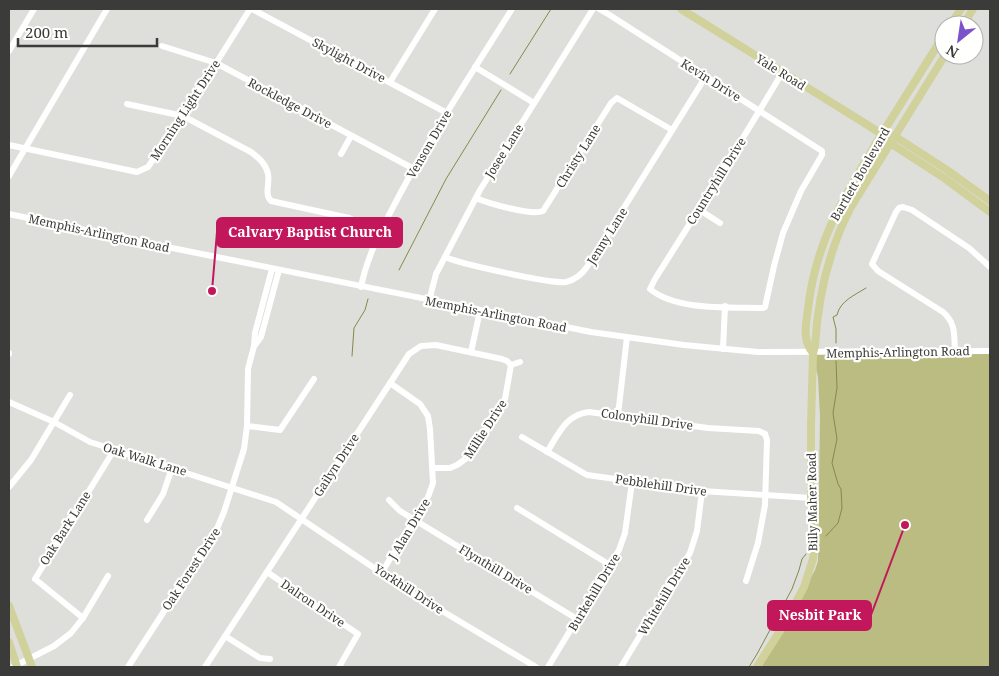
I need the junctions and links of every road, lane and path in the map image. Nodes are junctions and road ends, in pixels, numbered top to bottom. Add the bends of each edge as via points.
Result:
1 (34, 9) edge
2 (108, 9) edge
3 (251, 9) edge
4 (435, 9) edge
5 (512, 9) edge
6 (593, 9) edge
7 (599, 9) edge
8 (684, 9) edge
9 (162, 46) dead end
10 (9, 51) edge
11 (934, 51) edge
12 (931, 56) junction
13 (934, 57) edge
14 (216, 63) junction
15 (938, 65) edge
16 (476, 67) junction
17 (782, 73) junction
18 (706, 76) junction
19 (390, 82) junction
20 (534, 103) junction
21 (127, 104) dead end
22 (760, 110) junction
23 (447, 113) junction
24 (183, 116) junction
25 (672, 130) junction
26 (882, 134) junction
27 (351, 136) junction
28 (894, 136) junction
29 (890, 143) junction
30 (9, 145) edge
31 (25, 149) junction
32 (341, 154) dead end
33 (414, 169) junction
34 (9, 176) edge
35 (476, 198) junction
36 (990, 201) edge
37 (698, 210) junction
38 (990, 212) edge
39 (9, 214) edge
40 (720, 223) dead end
41 (380, 233) junction
42 (824, 240) junction
43 (834, 243) junction
44 (445, 257) junction
45 (990, 267) edge
46 (275, 269) junction
47 (361, 287) junction
48 (429, 300) junction
49 (725, 306) junction
50 (480, 311) junction
51 (628, 337) junction
52 (723, 349) junction
53 (955, 351) junction
54 (990, 351) edge
55 (471, 352) junction
56 (812, 353) junction
57 (520, 362) dead end
58 (511, 365) junction
59 (314, 379) dead end
60 (390, 383) junction
61 (70, 396) dead end
62 (9, 402) edge
63 (618, 416) junction
64 (54, 422) junction
65 (247, 426) junction
66 (522, 437) dead end
67 (114, 450) junction
68 (547, 452) junction
69 (172, 468) junction
70 (433, 468) junction
71 (632, 482) junction
72 (232, 486) junction
73 (9, 487) edge
74 (702, 491) junction
75 (766, 495) junction
76 (811, 498) junction
77 (389, 500) dead end
78 (284, 508) joint
79 (517, 508) dead end
80 (301, 519) junction
81 (147, 520) dead end
82 (414, 520) junction
83 (610, 565) junction
84 (267, 572) junction
85 (382, 572) junction
86 (108, 576) dead end
87 (746, 581) dead end
88 (9, 606) edge
89 (83, 618) junction
90 (577, 619) junction
91 (225, 636) junction
92 (9, 642) edge
93 (29, 659) junction
94 (270, 659) dead end
95 (15, 667) edge
96 (32, 667) edge
97 (128, 667) edge
98 (205, 667) edge
99 (339, 667) edge
100 (536, 667) edge
101 (548, 667) edge
102 (621, 667) edge
103 (757, 667) edge

1 - 10 street
2 - 31 street
3 - 14 street, Morning Light Drive
3 - 19 street, Skylight Drive
4 - 19 street
5 - 16 street, Venson Drive
6 - 20 street, Josee Lane
7 - 18 street, Kevin Drive
8 - 17 main road, Yale Road
9 - 14 street, Rockledge Drive
11 - 12 main road, Bartlett Boulevard
12 - 13 main road
12 - 26 main road, Bartlett Boulevard
14 - 24 street, Morning Light Drive
14 - 27 street, Rockledge Drive
15 - 28 main road, Bartlett Boulevard
16 - 20 street
16 - 23 street, Venson Drive
17 - 22 street, Countryhill Drive
17 - 26 main road, Yale Road
18 - 22 street, Kevin Drive
18 - 25 street, Jenny Lane
19 - 23 street, Skylight Drive
20 - 35 street, Josee Lane
21 - 24 street
22 - 37 street, Countryhill Drive
22 - 49 street, Kevin Drive via 822,152 783,233 766,306
23 - 33 street, Venson Drive
24 - 31 street, Morning Light Drive via 148,167 137,172
24 - 41 street via 260,160 268,174 266,200 349,218
25 - 35 street, Christy Lane via 617,98 543,211 520,210
25 - 44 street, Jenny Lane via 588,267 576,278 567,282 550,281
26 - 28 main road, Yale Road
26 - 29 main road, Yale Road
26 - 42 main road, Bartlett Boulevard via 841,202
27 - 32 street
27 - 33 street, Rockledge Drive
28 - 29 main road, Bartlett Boulevard
28 - 36 main road, Yale Road
29 - 38 main road, Yale Road
29 - 43 main road, Bartlett Boulevard via 851,206
30 - 31 street, Morning Light Drive
31 - 34 street
33 - 41 street, Venson Drive
35 - 44 street, Josee Lane
37 - 40 street
37 - 49 street, Countryhill Drive via 650,289 680,303
39 - 46 street, Memphis-Arlington Road
41 - 47 street, Venson Drive via 368,259
42 - 43 main road
42 - 56 main road, Bartlett Boulevard via 813,277 806,326 806,345
43 - 56 main road, Bartlett Boulevard via 820,298
44 - 48 street, Josee Lane via 434,278
45 - 53 street via 964,244 903,207 896,212 872,264 880,273 948,316 954,327
46 - 47 street, Memphis-Arlington Road
46 - 65 street, Oak Forest Drive via 261,337 254,346 248,369
47 - 48 street, Memphis-Arlington Road
48 - 50 street, Memphis-Arlington Road
49 - 52 street
50 - 51 street, Memphis-Arlington Road
50 - 55 street
51 - 52 street, Memphis-Arlington Road
51 - 63 street
52 - 56 street, Memphis-Arlington Road
53 - 54 street, Memphis-Arlington Road
53 - 56 street, Memphis-Arlington Road
55 - 58 street, Gailyn Drive via 502,359
55 - 60 street, Gailyn Drive via 436,345 421,346 407,356
56 - 76 main road, Billy Maher Road
57 - 58 street
58 - 70 street, Millie Drive via 505,399 471,455 457,465
59 - 65 street via 280,430
60 - 70 street, J Alan Drive via 420,404 428,416
60 - 80 street, Gailyn Drive
61 - 64 street
62 - 64 street, Oak Walk Lane
63 - 68 street, Colonyhill Drive via 589,412 576,415 564,424
63 - 75 street, Colonyhill Drive via 766,432
64 - 67 street, Oak Walk Lane via 90,442
64 - 73 street via 31,460
65 - 72 street, Oak Forest Drive via 244,449
66 - 68 street, Pebblehill Drive
67 - 69 street, Oak Walk Lane
67 - 89 street, Oak Bark Lane via 35,579
68 - 71 street, Pebblehill Drive via 583,473
69 - 72 street, Oak Walk Lane
69 - 81 street via 163,494
70 - 82 street, J Alan Drive via 432,489
71 - 74 street, Pebblehill Drive
71 - 83 street, Burkehill Drive via 624,536
72 - 78 street, Oak Walk Lane
72 - 97 street, Oak Forest Drive via 218,528
74 - 75 street, Pebblehill Drive
74 - 102 street, Whitehill Drive via 697,531 690,553
75 - 76 street, Pebblehill Drive
75 - 87 street via 758,543
76 - 103 main road, Billy Maher Road via 815,540 808,578 792,611
77 - 82 street, Flynthill Drive
78 - 80 street, Yorkhill Drive
79 - 83 street
80 - 84 street, Gailyn Drive
80 - 85 street, Yorkhill Drive
82 - 85 street, J Alan Drive
82 - 90 street, Flynthill Drive
83 - 90 street, Burkehill Drive
84 - 91 street, Gailyn Drive
84 - 99 street, Dalron Drive via 358,634
85 - 100 street, Yorkhill Drive
86 - 89 street
88 - 93 main road
89 - 93 street via 61,642
90 - 101 street, Burkehill Drive
91 - 94 street via 260,658
91 - 98 street, Gailyn Drive
92 - 95 main road
93 - 95 street
93 - 96 main road

